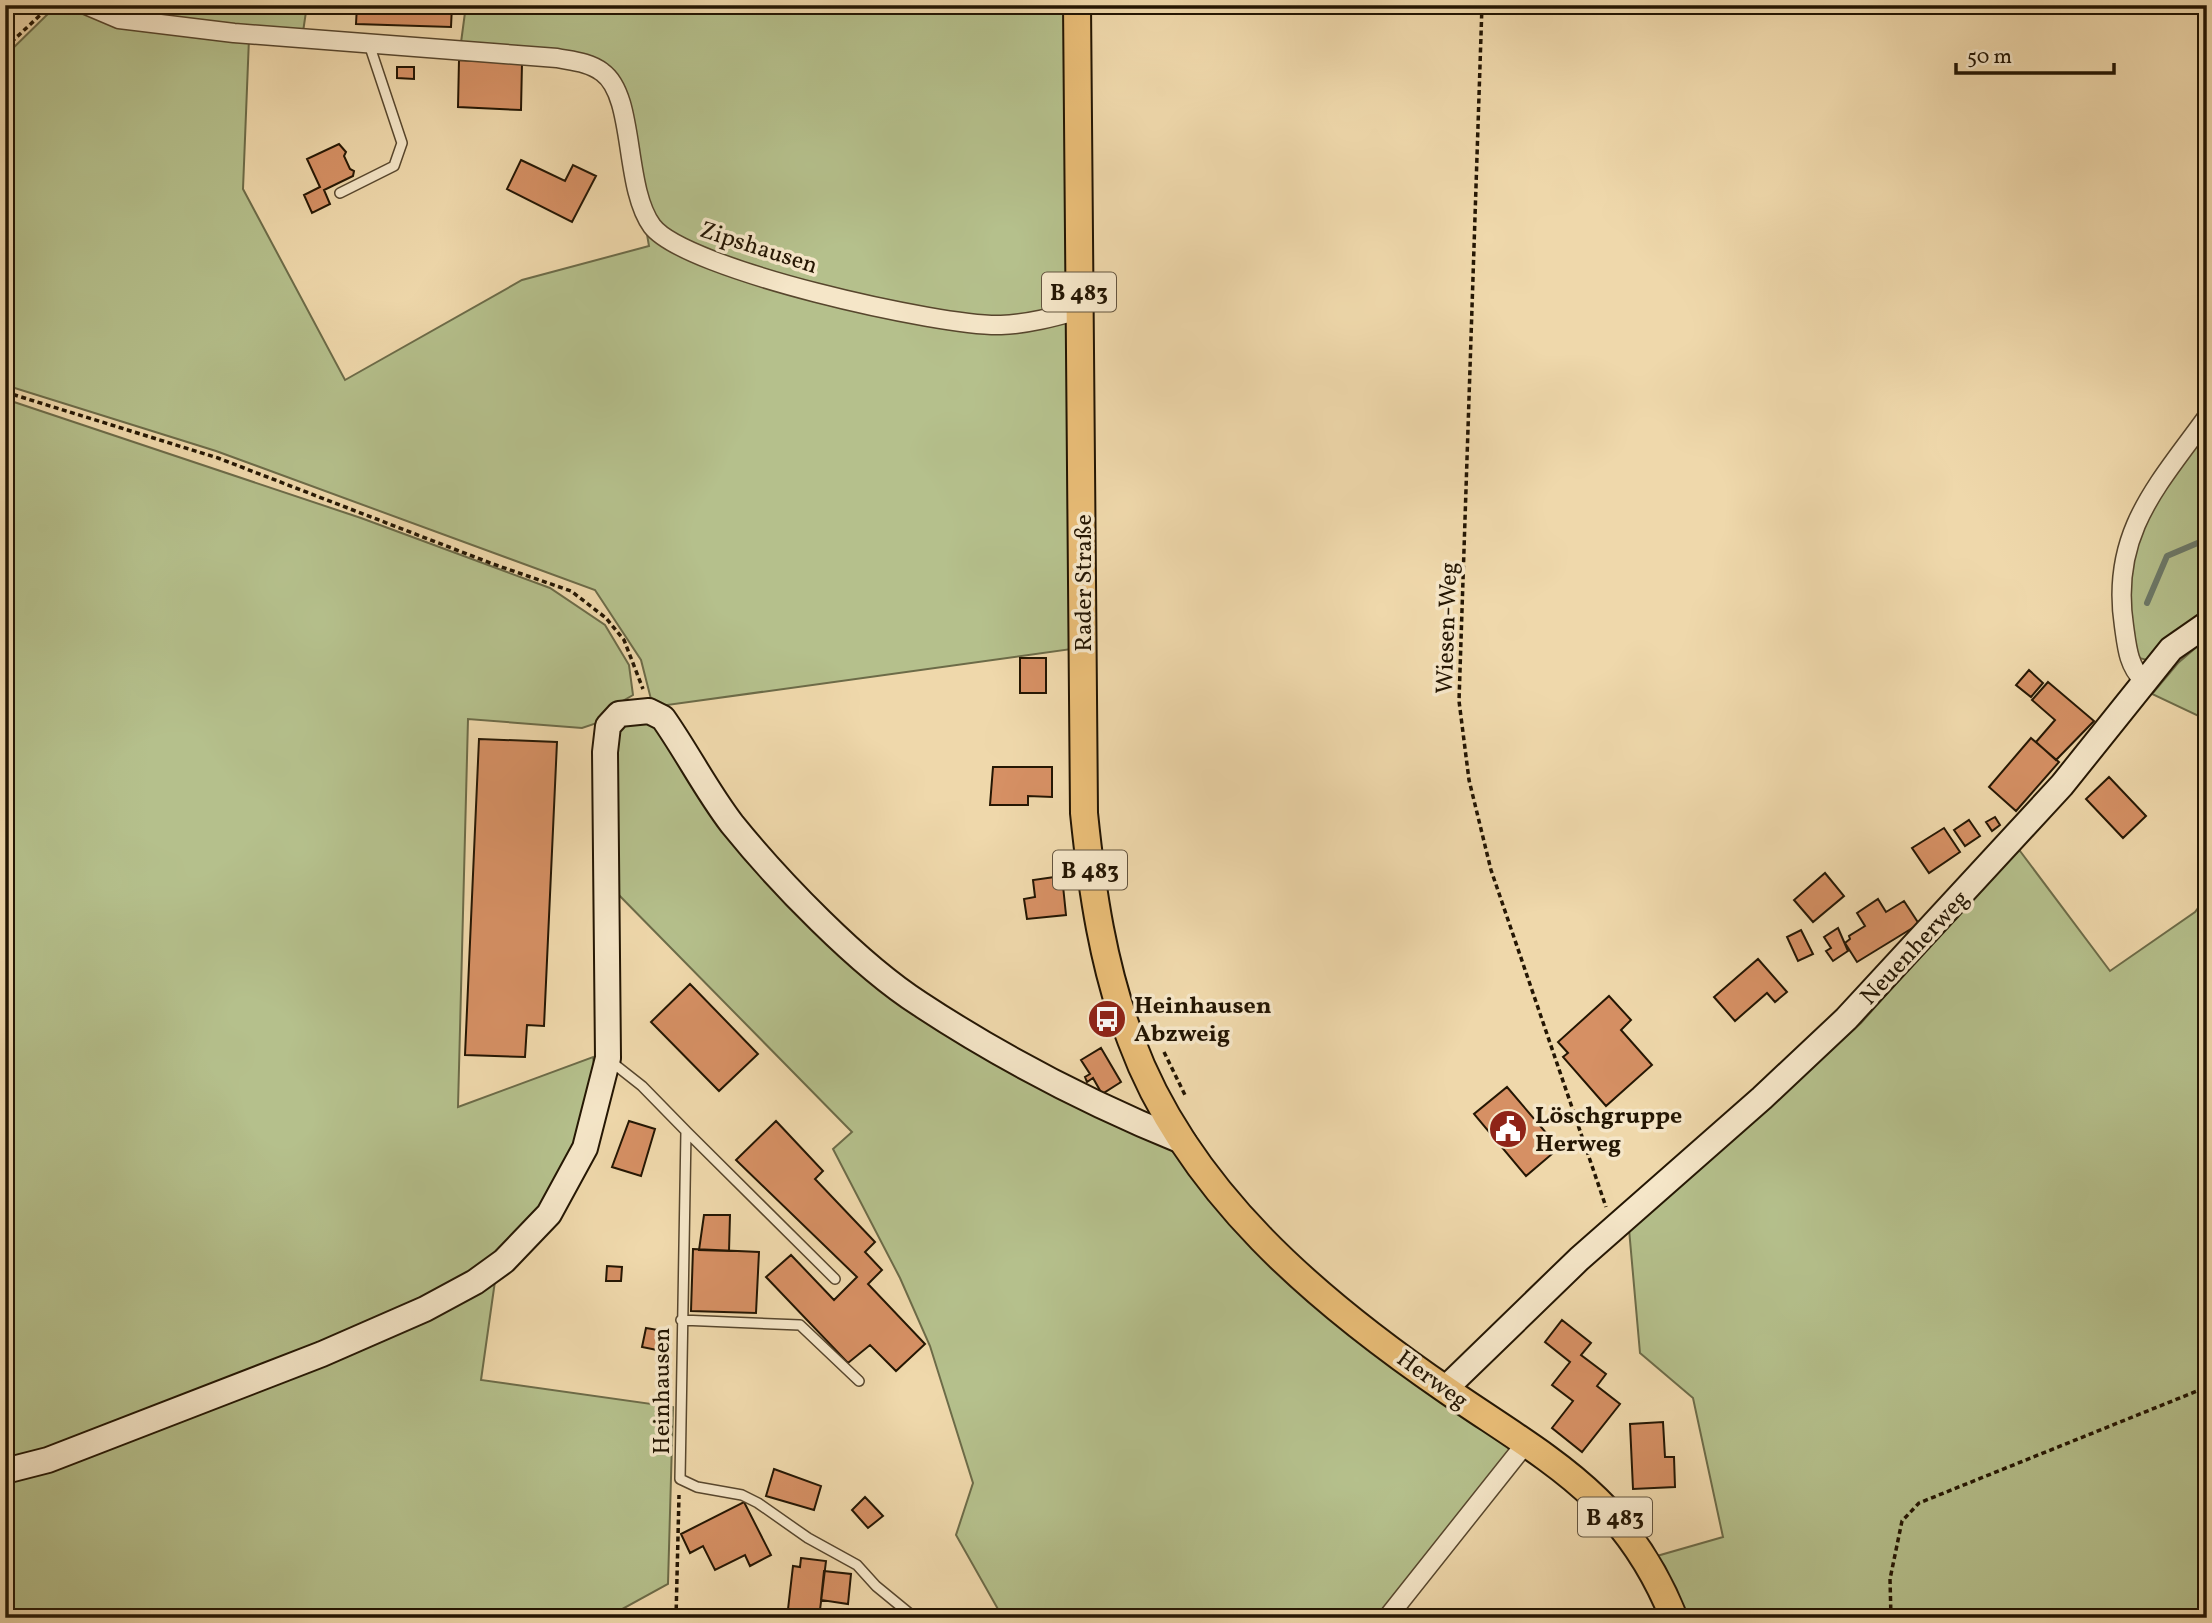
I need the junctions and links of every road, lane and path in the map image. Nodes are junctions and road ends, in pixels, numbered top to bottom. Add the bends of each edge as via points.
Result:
1 (51, 5) edge
2 (86, 5) edge
3 (1077, 5) edge
4 (1482, 5) edge
5 (369, 44) junction
6 (5, 48) edge
7 (340, 193) dead end
8 (1079, 310) junction
9 (5, 392) edge
10 (2207, 416) edge
11 (2207, 624) edge
12 (2143, 680) junction
13 (649, 711) junction
14 (1161, 1047) dead end
15 (608, 1058) junction
16 (1188, 1100) dead end
17 (686, 1131) junction
18 (1184, 1142) junction
19 (1616, 1227) junction
20 (835, 1279) dead end
21 (681, 1320) junction
22 (859, 1381) dead end
23 (2207, 1387) edge
24 (1445, 1389) junction
25 (1525, 1443) junction
26 (5, 1471) edge
27 (680, 1479) junction
28 (676, 1618) edge
29 (915, 1618) edge
30 (1387, 1618) edge
31 (1674, 1618) edge
32 (1891, 1618) edge

1 - 6 path
2 - 5 street, Zipshausen via 119,19
3 - 8 main road, Rader Straße / B 483
4 - 19 path, Wiesen-Weg via 1460,701 1469,780 1491,870 1574,1118
5 - 7 lane via 402,144 394,166
5 - 8 street, Zipshausen via 557,58 586,63 603,72 617,89 642,210 654,228 695,255 866,304 956,322 1001,325
8 - 18 main road, Rader Straße / B 483 via 1084,814 1094,901 1132,1044
9 - 13 path via 218,458 571,591 606,618 624,640
10 - 12 street via 2141,509 2122,564 2127,652
11 - 12 street, Neuenherweg via 2171,649
12 - 19 street, Neuenherweg via 2062,785 1846,1019
13 - 15 street via 619,714 608,726 604,752
13 - 18 street via 663,718 711,797 755,851 867,962 918,1003 1113,1113
14 - 16 path
15 - 17 lane
15 - 26 street via 585,1148 567,1185 526,1241 475,1282 322,1354 48,1460
17 - 20 lane
17 - 21 lane, Heinhausen
18 - 24 main road, Herweg / B 483 via 1230,1206 1269,1247
19 - 24 street, Neuenherweg
21 - 22 lane via 800,1325
21 - 27 lane, Heinhausen
23 - 32 path via 1919,1503 1902,1521 1891,1579
24 - 25 main road, Herweg / B 483
25 - 30 street
25 - 31 main road, Herweg / B 483 via 1604,1504 1627,1530 1647,1560
27 - 28 path
27 - 29 lane, Heinhausen via 758,1503 857,1565

